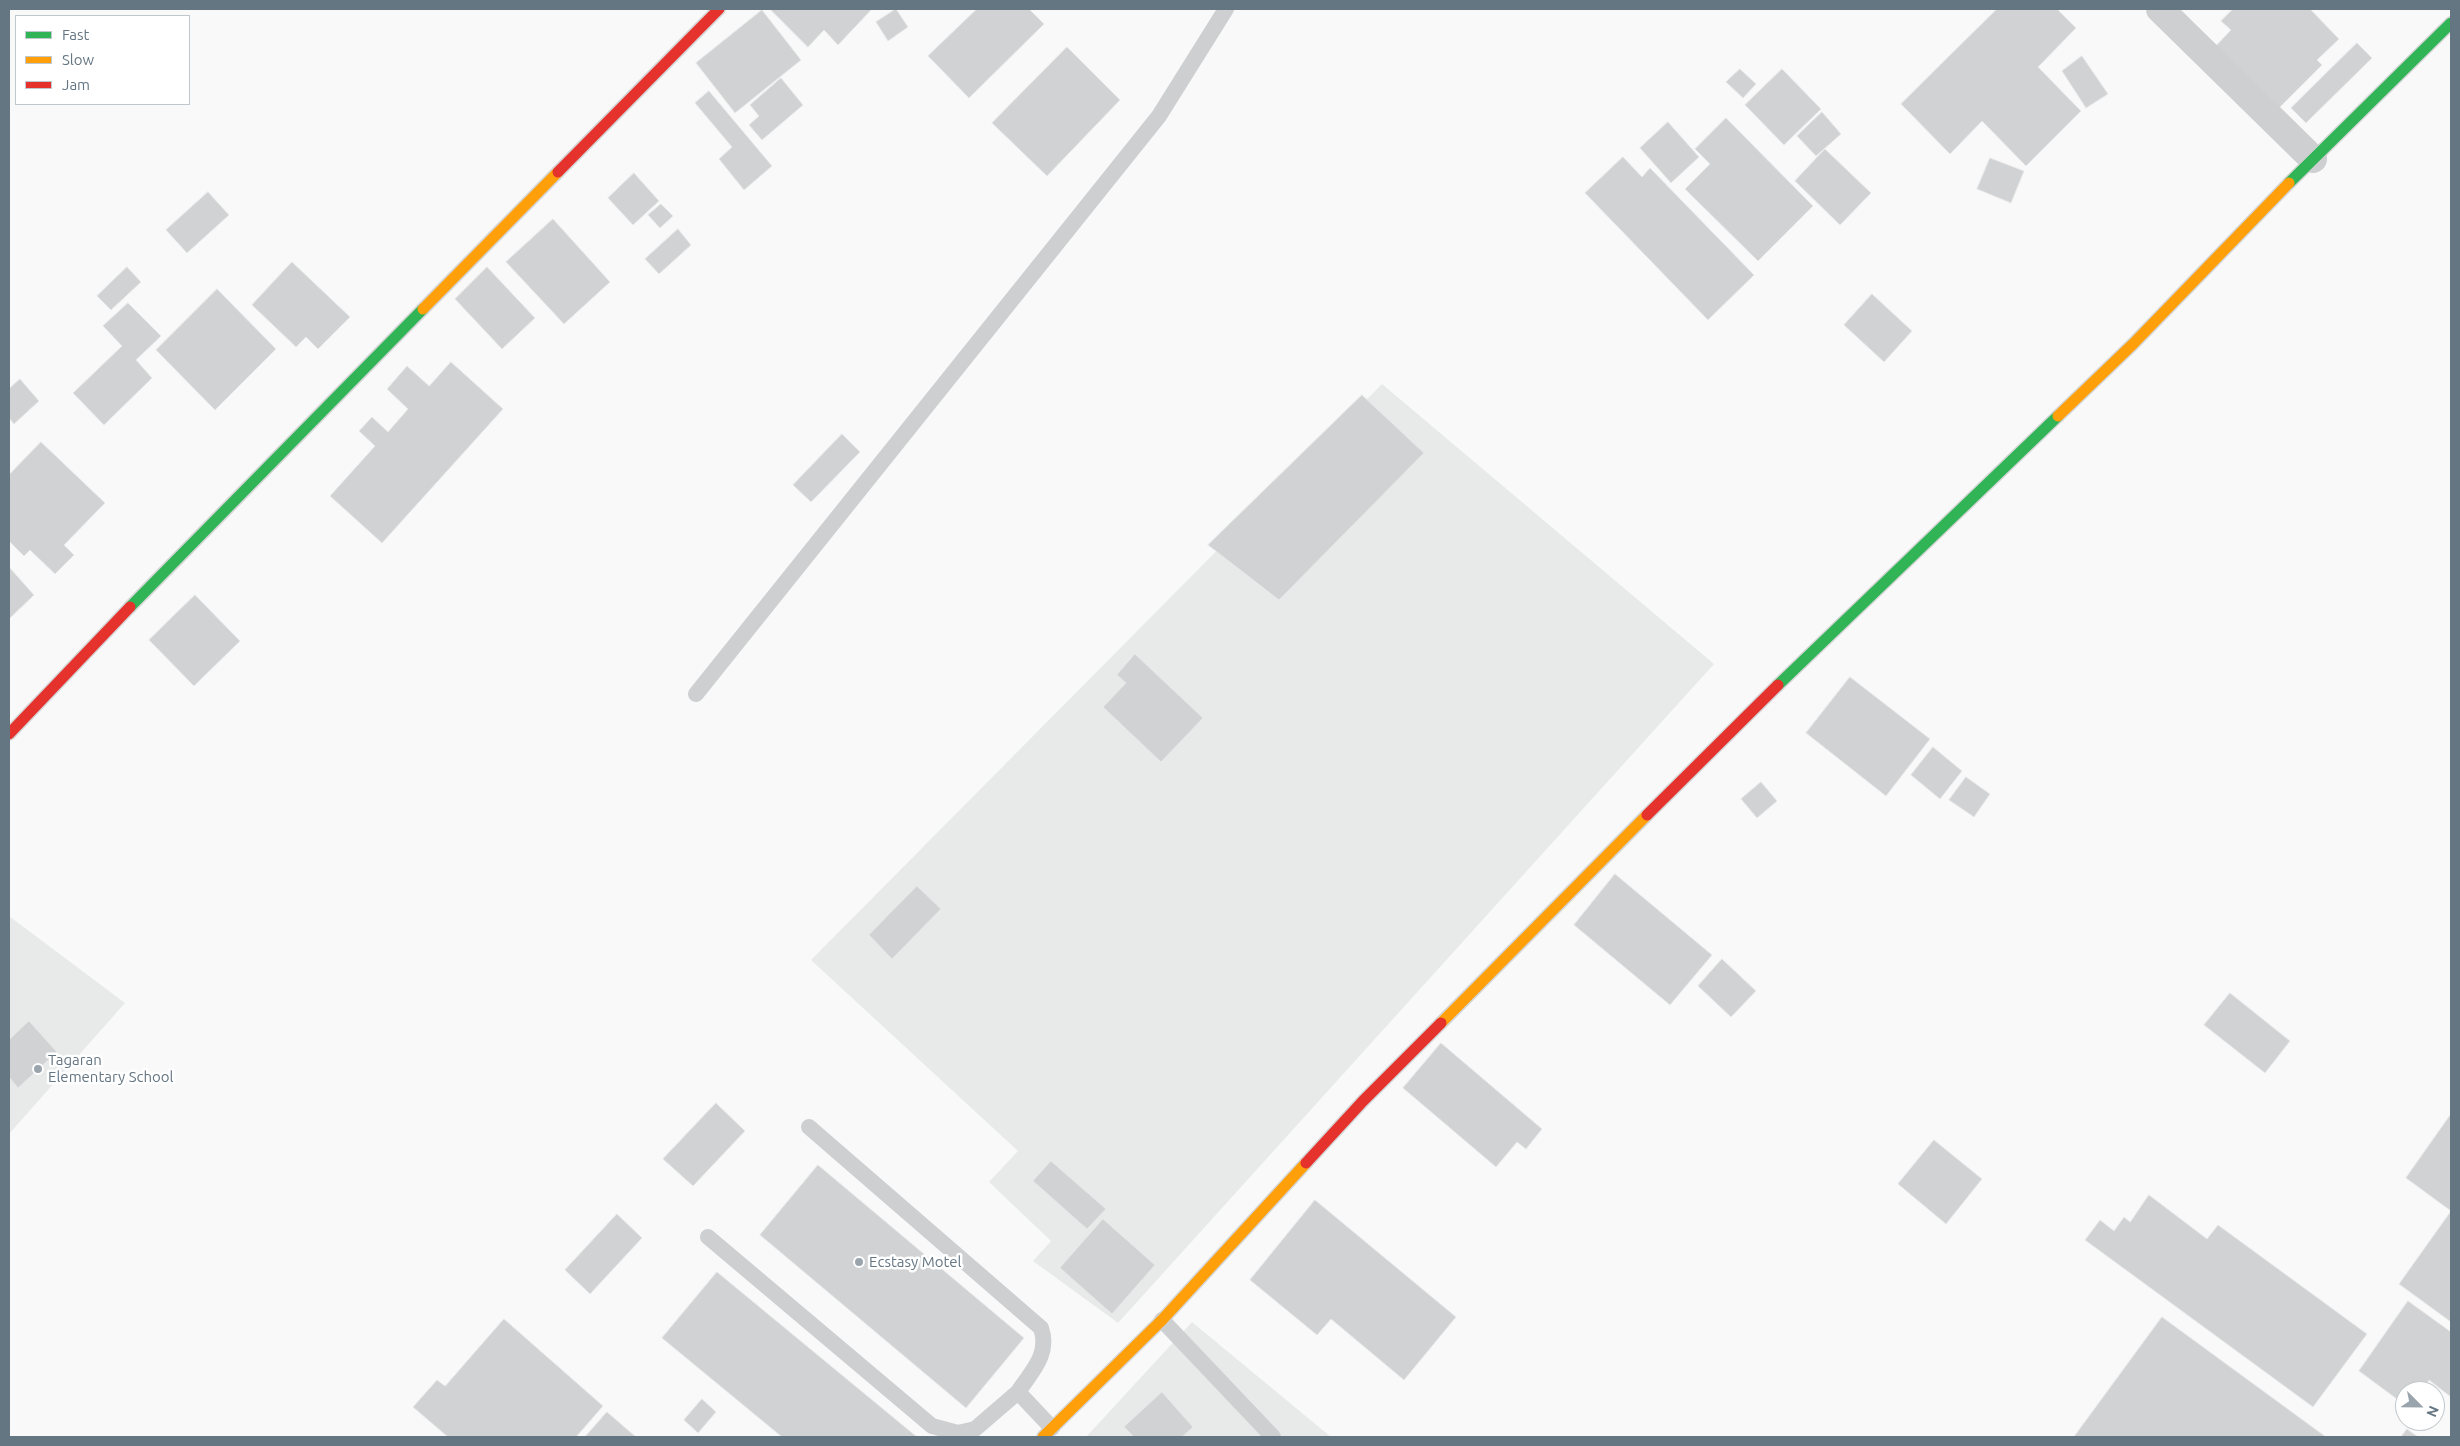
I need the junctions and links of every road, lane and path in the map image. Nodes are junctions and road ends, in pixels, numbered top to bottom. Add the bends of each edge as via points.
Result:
1 (719, 9) edge
2 (1226, 9) edge
3 (2160, 9) edge
4 (2451, 23) edge
5 (2313, 158) junction
6 (696, 694) dead end
7 (9, 734) edge
8 (809, 1126) dead end
9 (708, 1237) dead end
10 (1162, 1320) junction
11 (1018, 1392) junction
12 (1048, 1433) edge
13 (1273, 1437) edge

1 - 7 street via 188,547
2 - 6 lane via 1159,116
3 - 5 street
4 - 5 street
5 - 10 street via 2134,344 1752,710 1384,1080
8 - 11 lane via 1041,1328 1045,1340 1042,1356
9 - 11 lane via 932,1426 958,1433 975,1429
10 - 12 street
10 - 13 lane
11 - 12 lane

